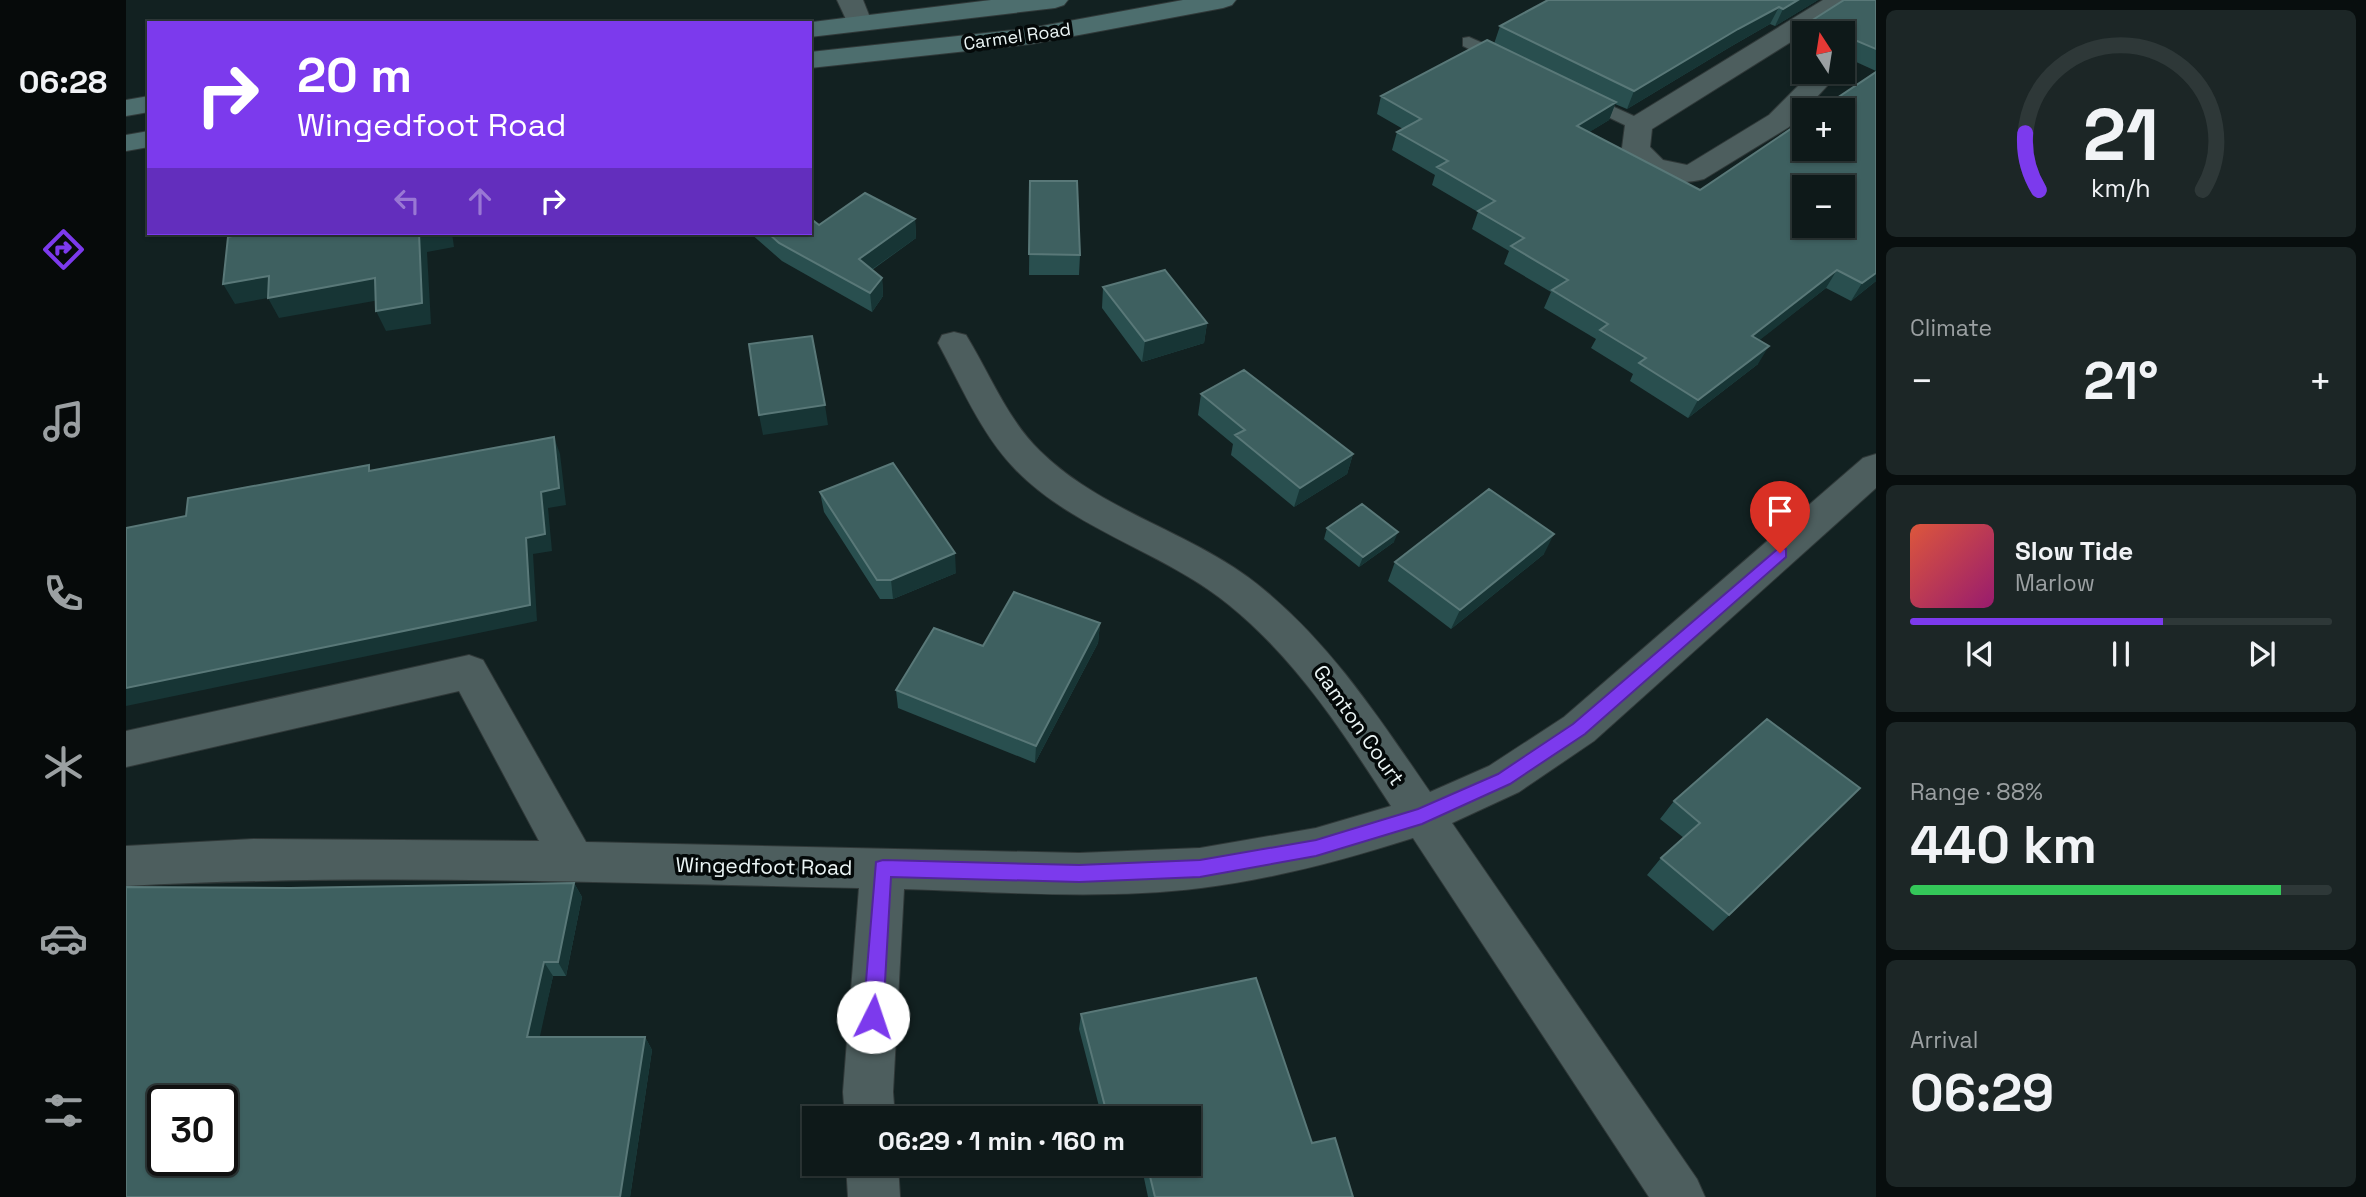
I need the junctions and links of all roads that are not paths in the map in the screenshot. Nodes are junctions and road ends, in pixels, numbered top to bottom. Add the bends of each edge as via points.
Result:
1 (850, 0) edge
2 (1055, 0) edge
3 (1223, 0) edge
4 (1842, 0) edge
5 (1816, 21) edge
6 (860, 25) junction
7 (812, 29) edge
8 (1792, 37) edge
9 (1469, 42) dead end
10 (812, 61) edge
11 (1518, 66) edge
12 (1814, 84) edge
13 (1566, 90) edge
14 (147, 104) edge
15 (126, 108) edge
16 (1639, 125) junction
17 (147, 139) edge
18 (126, 143) edge
19 (954, 343) dead end
20 (1876, 467) edge
21 (126, 749) edge
22 (1422, 816) junction
23 (573, 862) junction
24 (126, 866) edge
25 (883, 868) junction
26 (869, 1106) edge
27 (873, 1176) edge
28 (874, 1197) edge
29 (1679, 1197) edge

1 - 6 street
2 - 6 main road, Carmel Road
3 - 10 main road, Carmel Road via 1031,36
4 - 5 street
6 - 7 main road, Carmel Road
8 - 16 street
9 - 11 lane
12 - 16 street via 1779,121 1694,173 1675,174 1653,166 1636,148
13 - 16 lane
14 - 15 main road
17 - 18 main road
19 - 22 street, Gamton Court via 1025,458 1063,492 1194,561 1285,631 1312,659
20 - 22 street, Wingedfoot Road via 1579,729 1504,779
21 - 23 street via 469,672
22 - 25 street, Wingedfoot Road via 1316,848 1200,869 1079,873
22 - 29 street, Gamton Court
23 - 24 street, Wingedfoot Road via 253,859
23 - 25 street, Wingedfoot Road
25 - 26 street
27 - 28 street

